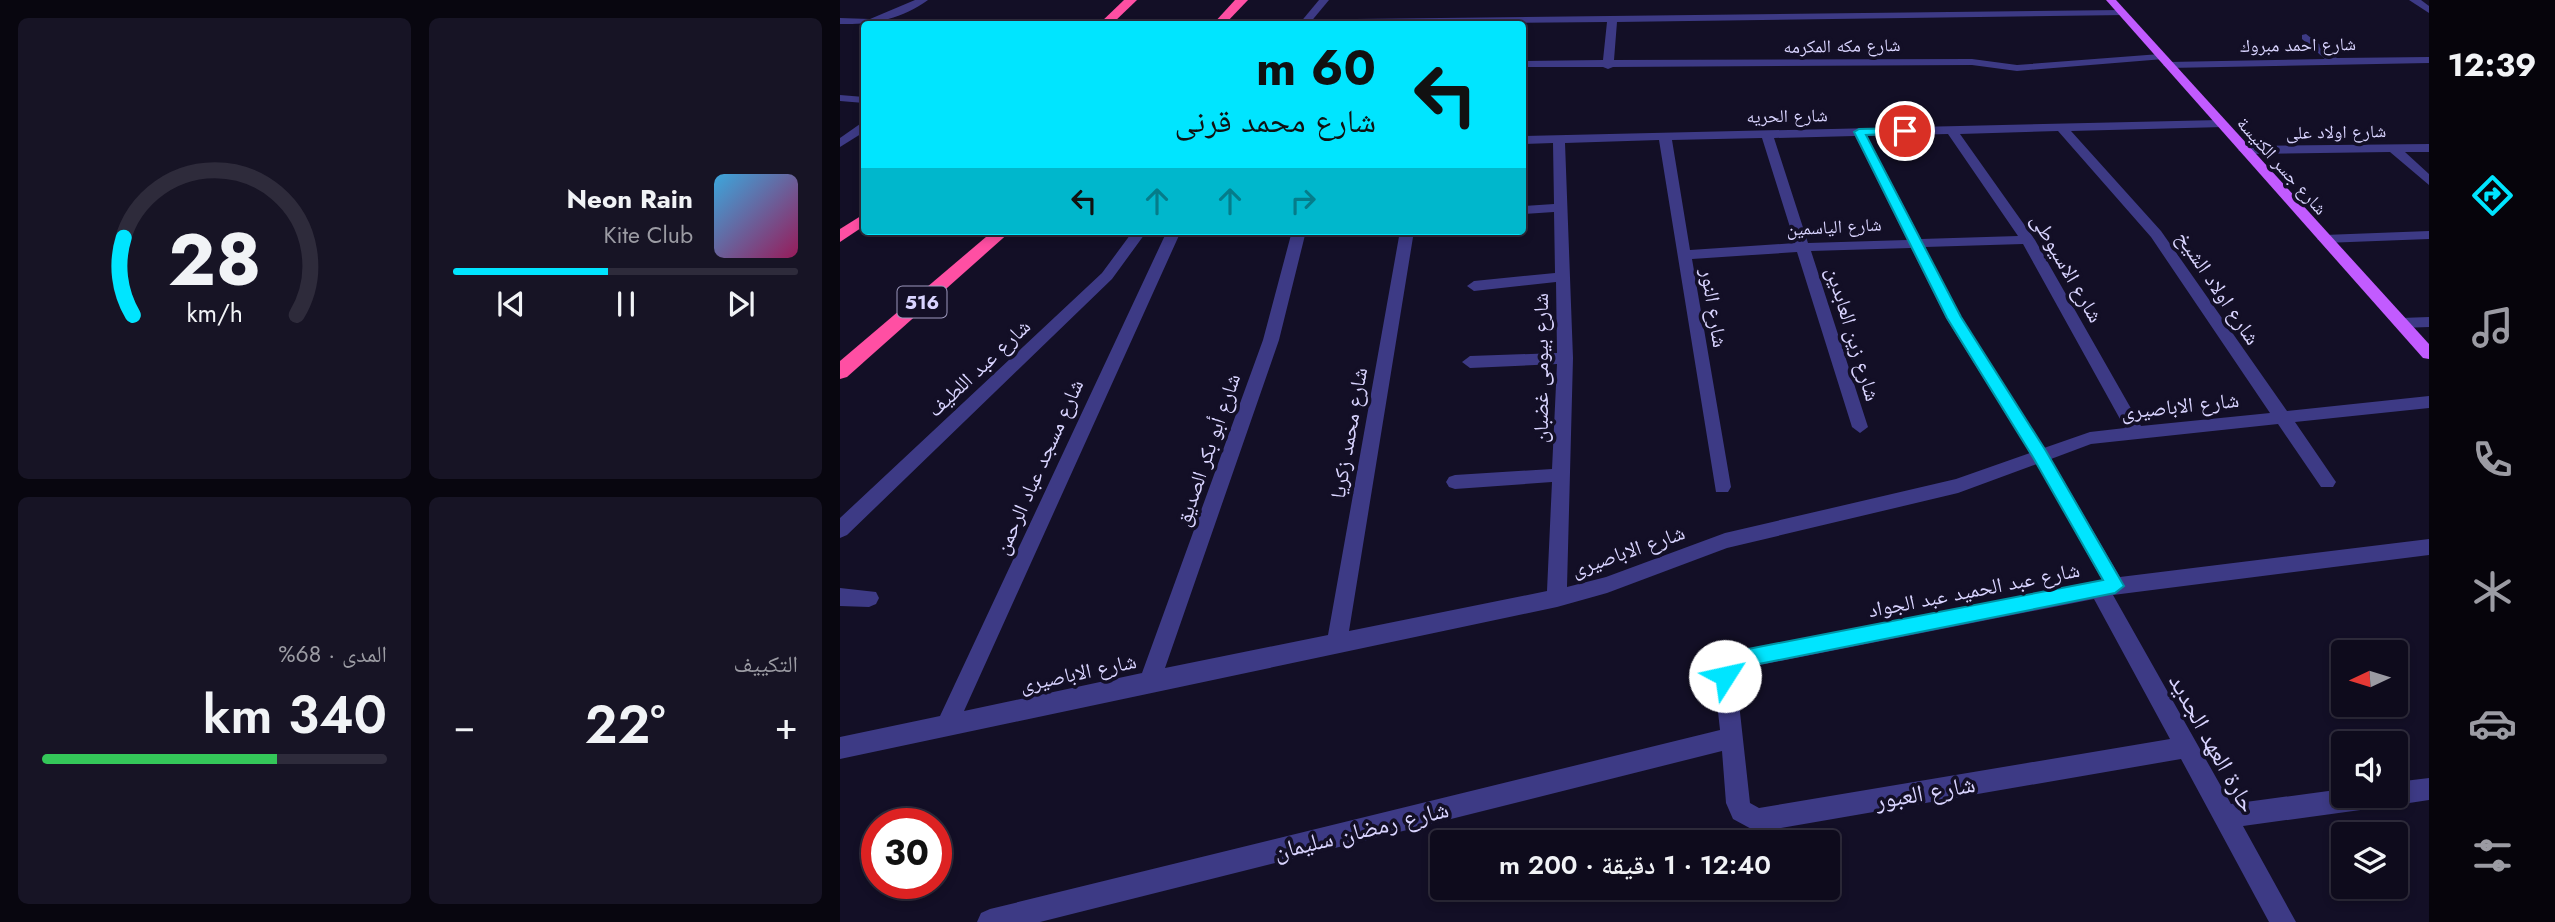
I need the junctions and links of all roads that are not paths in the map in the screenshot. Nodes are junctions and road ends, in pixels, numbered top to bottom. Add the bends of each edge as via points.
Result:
1 (923, 0) edge
2 (1131, 0) edge
3 (1242, 0) edge
4 (1324, 0) edge
5 (2110, 0) edge
6 (2414, 0) edge
7 (2429, 10) edge
8 (2122, 12) junction
9 (1612, 18) junction
10 (840, 21) edge
11 (875, 21) edge
12 (1108, 21) edge
13 (1222, 21) edge
14 (1306, 21) edge
15 (1461, 21) edge
16 (861, 23) edge
17 (861, 27) edge
18 (852, 31) junction
19 (861, 32) edge
20 (840, 36) edge
21 (2306, 37) dead end
22 (2429, 60) edge
23 (2164, 61) junction
24 (2335, 62) junction
25 (1526, 64) edge
26 (1608, 66) junction
27 (840, 98) edge
28 (861, 100) edge
29 (2220, 124) junction
30 (2061, 127) junction
31 (861, 129) edge
32 (1951, 130) junction
33 (1859, 132) junction
34 (1767, 134) junction
35 (1665, 136) junction
36 (1559, 139) junction
37 (1526, 140) edge
38 (840, 143) edge
39 (2393, 148) junction
40 (2429, 148) edge
41 (2244, 150) junction
42 (2429, 181) edge
43 (1561, 207) junction
44 (1526, 210) edge
45 (998, 235) edge
46 (1137, 235) edge
47 (1172, 235) edge
48 (1298, 235) edge
49 (1406, 235) edge
50 (2429, 235) edge
51 (2324, 239) junction
52 (2028, 240) junction
53 (1916, 243) junction
54 (1804, 247) junction
55 (1684, 256) junction
56 (1562, 277) junction
57 (1474, 286) dead end
58 (2429, 322) edge
59 (2401, 323) junction
60 (2429, 354) edge
61 (1564, 358) junction
62 (1470, 362) dead end
63 (840, 372) edge
64 (2429, 402) edge
65 (2281, 418) junction
66 (1860, 427) dead end
67 (2136, 433) junction
68 (2040, 455) junction
69 (1561, 475) junction
70 (1455, 482) dead end
71 (2326, 482) dead end
72 (1722, 487) dead end
73 (840, 530) edge
74 (2429, 547) edge
75 (2107, 587) junction
76 (840, 597) edge
77 (869, 598) dead end
78 (1557, 598) junction
79 (1337, 643) junction
80 (1150, 681) junction
81 (947, 724) junction
82 (1731, 738) junction
83 (2185, 747) junction
84 (840, 748) edge
85 (2429, 789) edge
86 (2408, 792) edge
87 (2331, 802) edge
88 (2223, 817) junction
89 (990, 922) edge
90 (2283, 922) edge

1 - 11 street
2 - 12 highway
3 - 13 highway
4 - 14 street
5 - 8 main road, شارع جسر الكنيسة
6 - 7 street
8 - 9 street via 1682,13
8 - 23 main road, شارع جسر الكنيسة
9 - 15 street
9 - 26 street
10 - 16 street
17 - 18 street
18 - 19 street
18 - 20 street
21 - 24 street
22 - 24 street, شارع احمد مبروك
23 - 24 street, شارع احمد مبروك
23 - 26 street, شارع مكه المكرمه via 2017,68 1972,62
23 - 29 main road, شارع جسر الكنيسة
25 - 26 street, شارع مكه المكرمه
27 - 28 street
29 - 30 street, شارع الحريه
29 - 41 main road, شارع جسر الكنيسة
30 - 32 street, شارع الحريه
30 - 65 street, شارع اولاد الشيخ via 2156,234
31 - 38 street
32 - 33 street, شارع الحريه
32 - 52 street, شارع الاسيوطى
33 - 34 street, شارع الحريه
33 - 53 street, حارة العهد الجديد
34 - 35 street, شارع الحريه
34 - 54 street, شارع زين العابدين
35 - 36 street, شارع الحريه
35 - 55 street, شارع النور
36 - 37 street, شارع الحريه
36 - 43 street, شارع بيومى غضبان
39 - 40 street, شارع اولاد على
39 - 41 street, شارع اولاد على
39 - 42 street
41 - 51 main road, شارع جسر الكنيسة
43 - 44 street
43 - 56 street, شارع بيومى غضبان
45 - 63 highway, 516
46 - 73 street, شارع عبد اللطيف via 1107,276
47 - 81 street, شارع مسجد عباد الرحمن
48 - 80 street, شارع أبو بكر الصديق via 1271,340
49 - 79 street, شارع محمد زكريا
50 - 51 street
51 - 59 main road, شارع جسر الكنيسة
52 - 53 street, شارع الياسمين
52 - 67 street, شارع الاسيوطى
53 - 54 street, شارع الياسمين
53 - 68 street, حارة العهد الجديد via 1954,318
54 - 55 street, شارع الياسمين
54 - 66 street, شارع زين العابدين
55 - 72 street, شارع النور
56 - 57 street
56 - 61 street, شارع بيومى غضبان
58 - 59 street
59 - 60 main road, شارع جسر الكنيسة
61 - 62 street
61 - 69 street, شارع بيومى غضبان
64 - 65 street, شارع الاباصيرى
65 - 67 street, شارع الاباصيرى
65 - 71 street, شارع اولاد الشيخ
67 - 68 street, شارع الاباصيرى via 2090,438
68 - 75 street, حارة العهد الجديد
68 - 78 street, شارع الاباصيرى via 1958,486 1724,541 1607,585
69 - 70 street
69 - 78 street, شارع بيومى غضبان
74 - 75 street, شارع عبد الحميد عبد الجواد
75 - 82 street, شارع عبد الحميد عبد الجواد via 1733,661 1725,676
75 - 83 street, حارة العهد الجديد
76 - 77 street
78 - 79 street, شارع الاباصيرى
79 - 80 street, شارع الاباصيرى
80 - 81 street, شارع الاباصيرى
81 - 84 street, شارع الاباصيرى
82 - 83 street, شارع العبور via 1738,803 1741,811 1756,820
82 - 89 street, شارع رمضان سليمان
83 - 88 street, حارة العهد الجديد
85 - 86 street
87 - 88 street
88 - 90 street, حارة العهد الجديد

